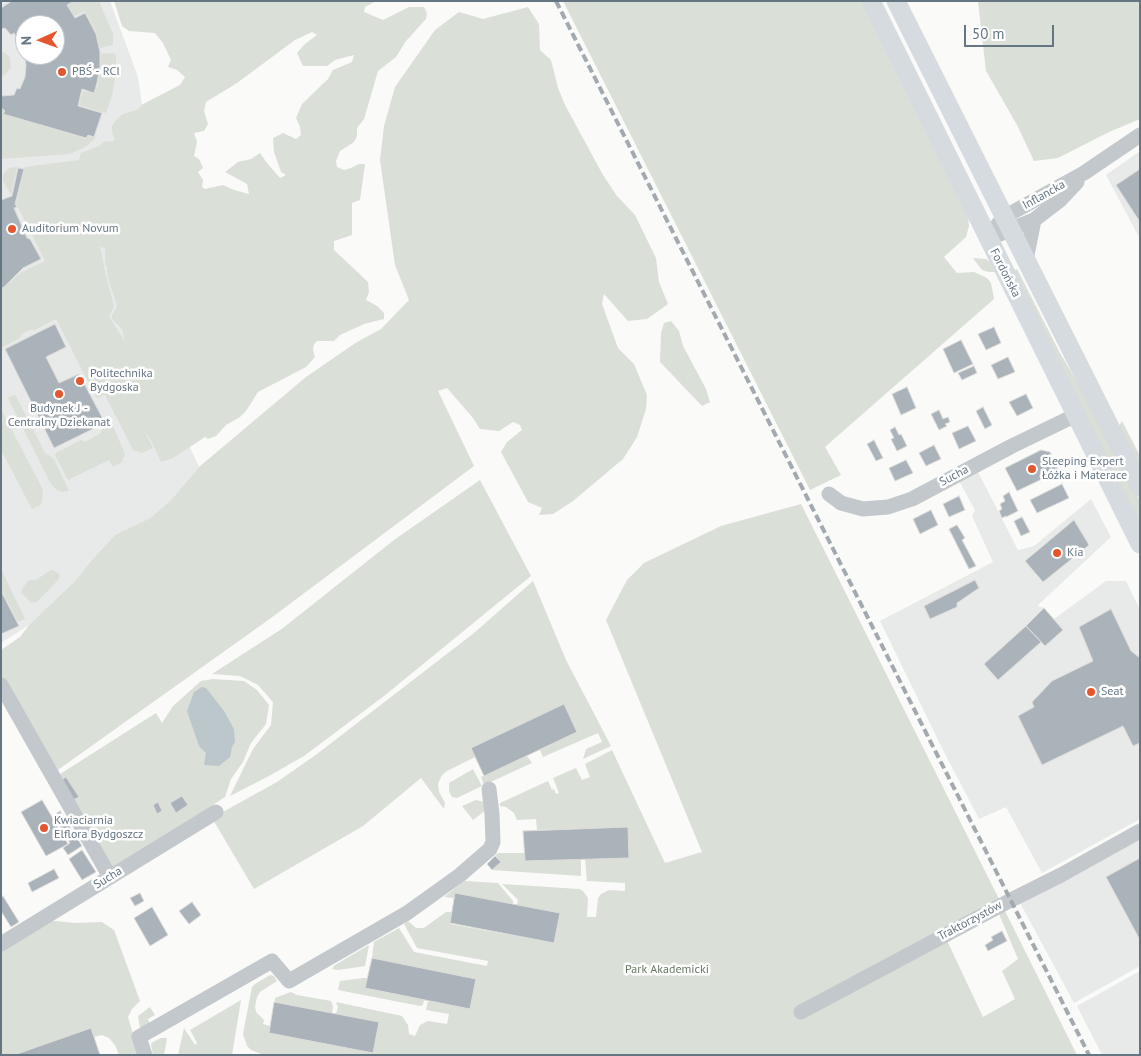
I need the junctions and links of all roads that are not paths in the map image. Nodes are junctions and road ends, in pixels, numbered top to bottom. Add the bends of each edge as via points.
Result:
1 (871, 1) edge
2 (896, 1) edge
3 (1140, 135) edge
4 (1084, 173) junction
5 (1034, 220) junction
6 (1007, 224) junction
7 (987, 238) junction
8 (1026, 260) junction
9 (1076, 416) junction
10 (1140, 487) edge
11 (828, 494) dead end
12 (1140, 544) edge
13 (1, 685) edge
14 (489, 789) dead end
15 (216, 812) dead end
16 (1140, 831) edge
17 (110, 877) junction
18 (1, 944) edge
19 (801, 1012) dead end
20 (145, 1055) edge

1 - 7 main road, Fordońska
2 - 6 main road, Fordońska
3 - 4 street, Inflancka
4 - 5 street, Inflancka via 1074,187
4 - 6 street, Inflancka
5 - 6 street, Inflancka
5 - 8 street, Inflancka
6 - 7 street
6 - 8 main road, Fordońska
7 - 9 main road, Fordońska
8 - 10 main road, Fordońska
9 - 11 street, Sucha via 912,499 888,507 863,509 841,503
9 - 12 main road, Fordońska
13 - 17 street
14 - 20 street via 493,842 490,849 460,875 407,913 290,981 272,961 139,1037
15 - 17 street, Sucha
16 - 19 street, Traktorzystów
17 - 18 street, Sucha

